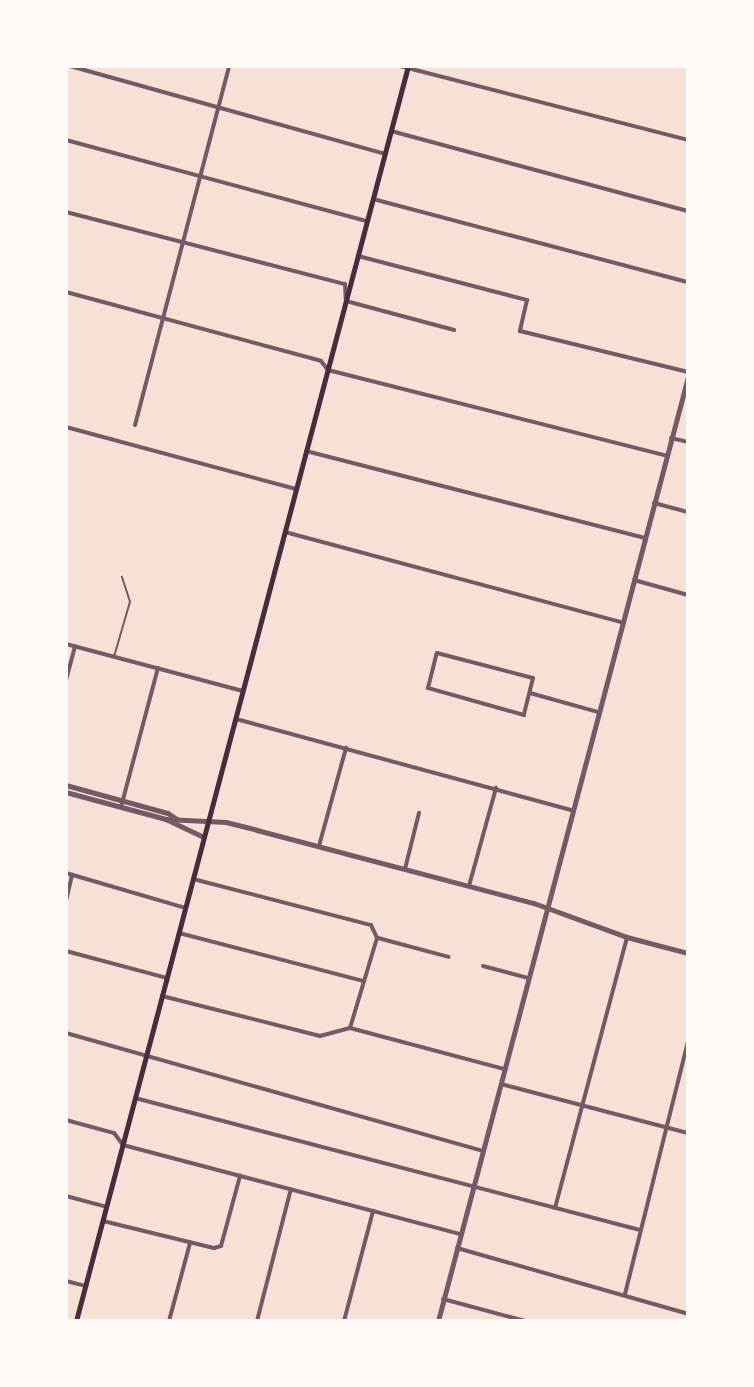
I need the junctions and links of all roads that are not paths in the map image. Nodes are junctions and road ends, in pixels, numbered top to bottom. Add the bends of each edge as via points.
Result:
1 (70, 66) edge
2 (229, 66) edge
3 (400, 66) edge
4 (408, 67) edge
5 (218, 107) junction
6 (391, 131) junction
7 (66, 140) edge
8 (688, 140) edge
9 (385, 154) junction
10 (200, 176) junction
11 (373, 199) junction
12 (688, 211) edge
13 (66, 212) edge
14 (367, 221) junction
15 (183, 242) junction
16 (358, 256) junction
17 (688, 282) edge
18 (66, 292) edge
19 (346, 301) junction
20 (163, 318) junction
21 (454, 330) dead end
22 (328, 370) junction
23 (688, 372) edge
24 (688, 377) edge
25 (680, 406) junction
26 (688, 408) edge
27 (135, 425) dead end
28 (66, 427) edge
29 (671, 438) junction
30 (688, 442) edge
31 (306, 451) junction
32 (667, 456) junction
33 (296, 489) junction
34 (654, 503) junction
35 (688, 512) edge
36 (285, 532) junction
37 (645, 538) junction
38 (122, 578) dead end
39 (634, 580) junction
40 (688, 594) edge
41 (622, 622) junction
42 (66, 644) edge
43 (75, 646) junction
44 (114, 657) junction
45 (158, 668) junction
46 (66, 680) edge
47 (688, 680) edge
48 (243, 691) junction
49 (687, 692) edge
50 (530, 693) junction
51 (598, 712) junction
52 (236, 719) junction
53 (346, 748) junction
54 (66, 784) edge
55 (496, 788) junction
56 (66, 792) edge
57 (123, 800) junction
58 (121, 807) junction
59 (572, 810) junction
60 (419, 813) dead end
61 (166, 819) junction
62 (177, 819) junction
63 (209, 821) junction
64 (204, 837) junction
65 (318, 846) junction
66 (405, 869) junction
67 (66, 873) edge
68 (72, 875) junction
69 (193, 879) junction
70 (469, 886) junction
71 (66, 902) edge
72 (186, 908) junction
73 (546, 908) junction
74 (179, 933) junction
75 (627, 937) junction
76 (377, 938) junction
77 (66, 951) edge
78 (688, 953) edge
79 (449, 957) dead end
80 (483, 966) dead end
81 (167, 978) junction
82 (528, 978) junction
83 (363, 981) junction
84 (162, 996) junction
85 (350, 1028) junction
86 (66, 1034) edge
87 (688, 1042) edge
88 (146, 1059) junction
89 (504, 1069) junction
90 (500, 1084) junction
91 (135, 1098) junction
92 (583, 1105) junction
93 (66, 1120) edge
94 (666, 1127) junction
95 (688, 1133) edge
96 (123, 1145) junction
97 (482, 1151) junction
98 (240, 1176) junction
99 (473, 1186) junction
100 (291, 1189) junction
101 (66, 1196) edge
102 (107, 1206) junction
103 (555, 1208) junction
104 (373, 1211) junction
105 (103, 1221) junction
106 (640, 1230) junction
107 (460, 1234) junction
108 (190, 1243) junction
109 (457, 1248) junction
110 (66, 1281) edge
111 (86, 1286) junction
112 (625, 1294) junction
113 (443, 1299) junction
114 (688, 1314) edge
115 (76, 1321) edge
116 (169, 1321) edge
117 (257, 1321) edge
118 (345, 1321) edge
119 (438, 1321) edge
120 (525, 1321) edge

1 - 5 street
2 - 5 street
3 - 4 street
4 - 6 main road
4 - 8 street
5 - 9 street
5 - 10 street
6 - 9 main road
6 - 12 street
7 - 10 street
9 - 11 main road
10 - 14 street
10 - 15 street
11 - 14 main road
11 - 17 street
13 - 15 street
14 - 16 main road
15 - 19 street via 345,284
15 - 20 street
16 - 19 main road
16 - 23 street via 527,300 520,331
18 - 20 street
19 - 21 street
19 - 22 main road
20 - 22 street via 321,361
20 - 27 street
22 - 31 main road
22 - 32 street
24 - 25 street
25 - 26 street
25 - 29 street
28 - 33 street
29 - 30 street
29 - 32 street
31 - 33 main road
31 - 37 street
32 - 34 street
33 - 36 main road
34 - 35 street
34 - 37 street
36 - 41 street
36 - 48 main road
37 - 39 street
38 - 44 lane via 130,602
39 - 40 street
39 - 41 street
41 - 51 street
42 - 43 street
43 - 44 street
43 - 46 street
44 - 45 street
45 - 48 street
45 - 57 street
47 - 49 street
48 - 52 main road
50 - 50 street via 533,678 437,653 428,688 524,715
50 - 51 street
51 - 59 street
52 - 53 street
52 - 63 main road
53 - 55 street
53 - 65 street
54 - 57 street
55 - 59 street
55 - 70 street
56 - 58 street
57 - 58 street
57 - 62 street
58 - 61 street
59 - 73 street
60 - 66 street
61 - 62 street
61 - 64 street
62 - 63 street
63 - 64 main road
63 - 65 street
64 - 69 main road
65 - 66 street
66 - 70 street
67 - 68 street
68 - 71 street
68 - 72 street
69 - 72 main road
69 - 76 street via 371,925
70 - 73 street
72 - 74 main road
73 - 75 street
73 - 82 street
74 - 81 main road
74 - 83 street
75 - 78 street
75 - 92 street
76 - 79 street
76 - 83 street
77 - 81 street
80 - 82 street
81 - 84 main road
82 - 89 street
83 - 85 street
84 - 85 street via 320,1036
84 - 88 main road
85 - 89 street
86 - 88 street via 136,1052
87 - 94 street
88 - 91 main road
88 - 97 street
89 - 90 street
90 - 92 street
90 - 97 street
91 - 96 main road
91 - 99 street
92 - 94 street
92 - 103 street
93 - 96 street via 114,1133
94 - 95 street
94 - 106 street
96 - 98 street
96 - 102 main road
97 - 99 street
98 - 100 street
98 - 108 street via 221,1246
99 - 103 street
99 - 107 street
100 - 104 street
100 - 117 street
101 - 102 street
102 - 105 main road
103 - 106 street
104 - 107 street
104 - 118 street
105 - 108 street
105 - 111 main road
106 - 112 street
107 - 109 street
108 - 116 street
109 - 112 street
109 - 113 street
110 - 111 street
111 - 115 main road
112 - 114 street
113 - 119 street
113 - 120 street

